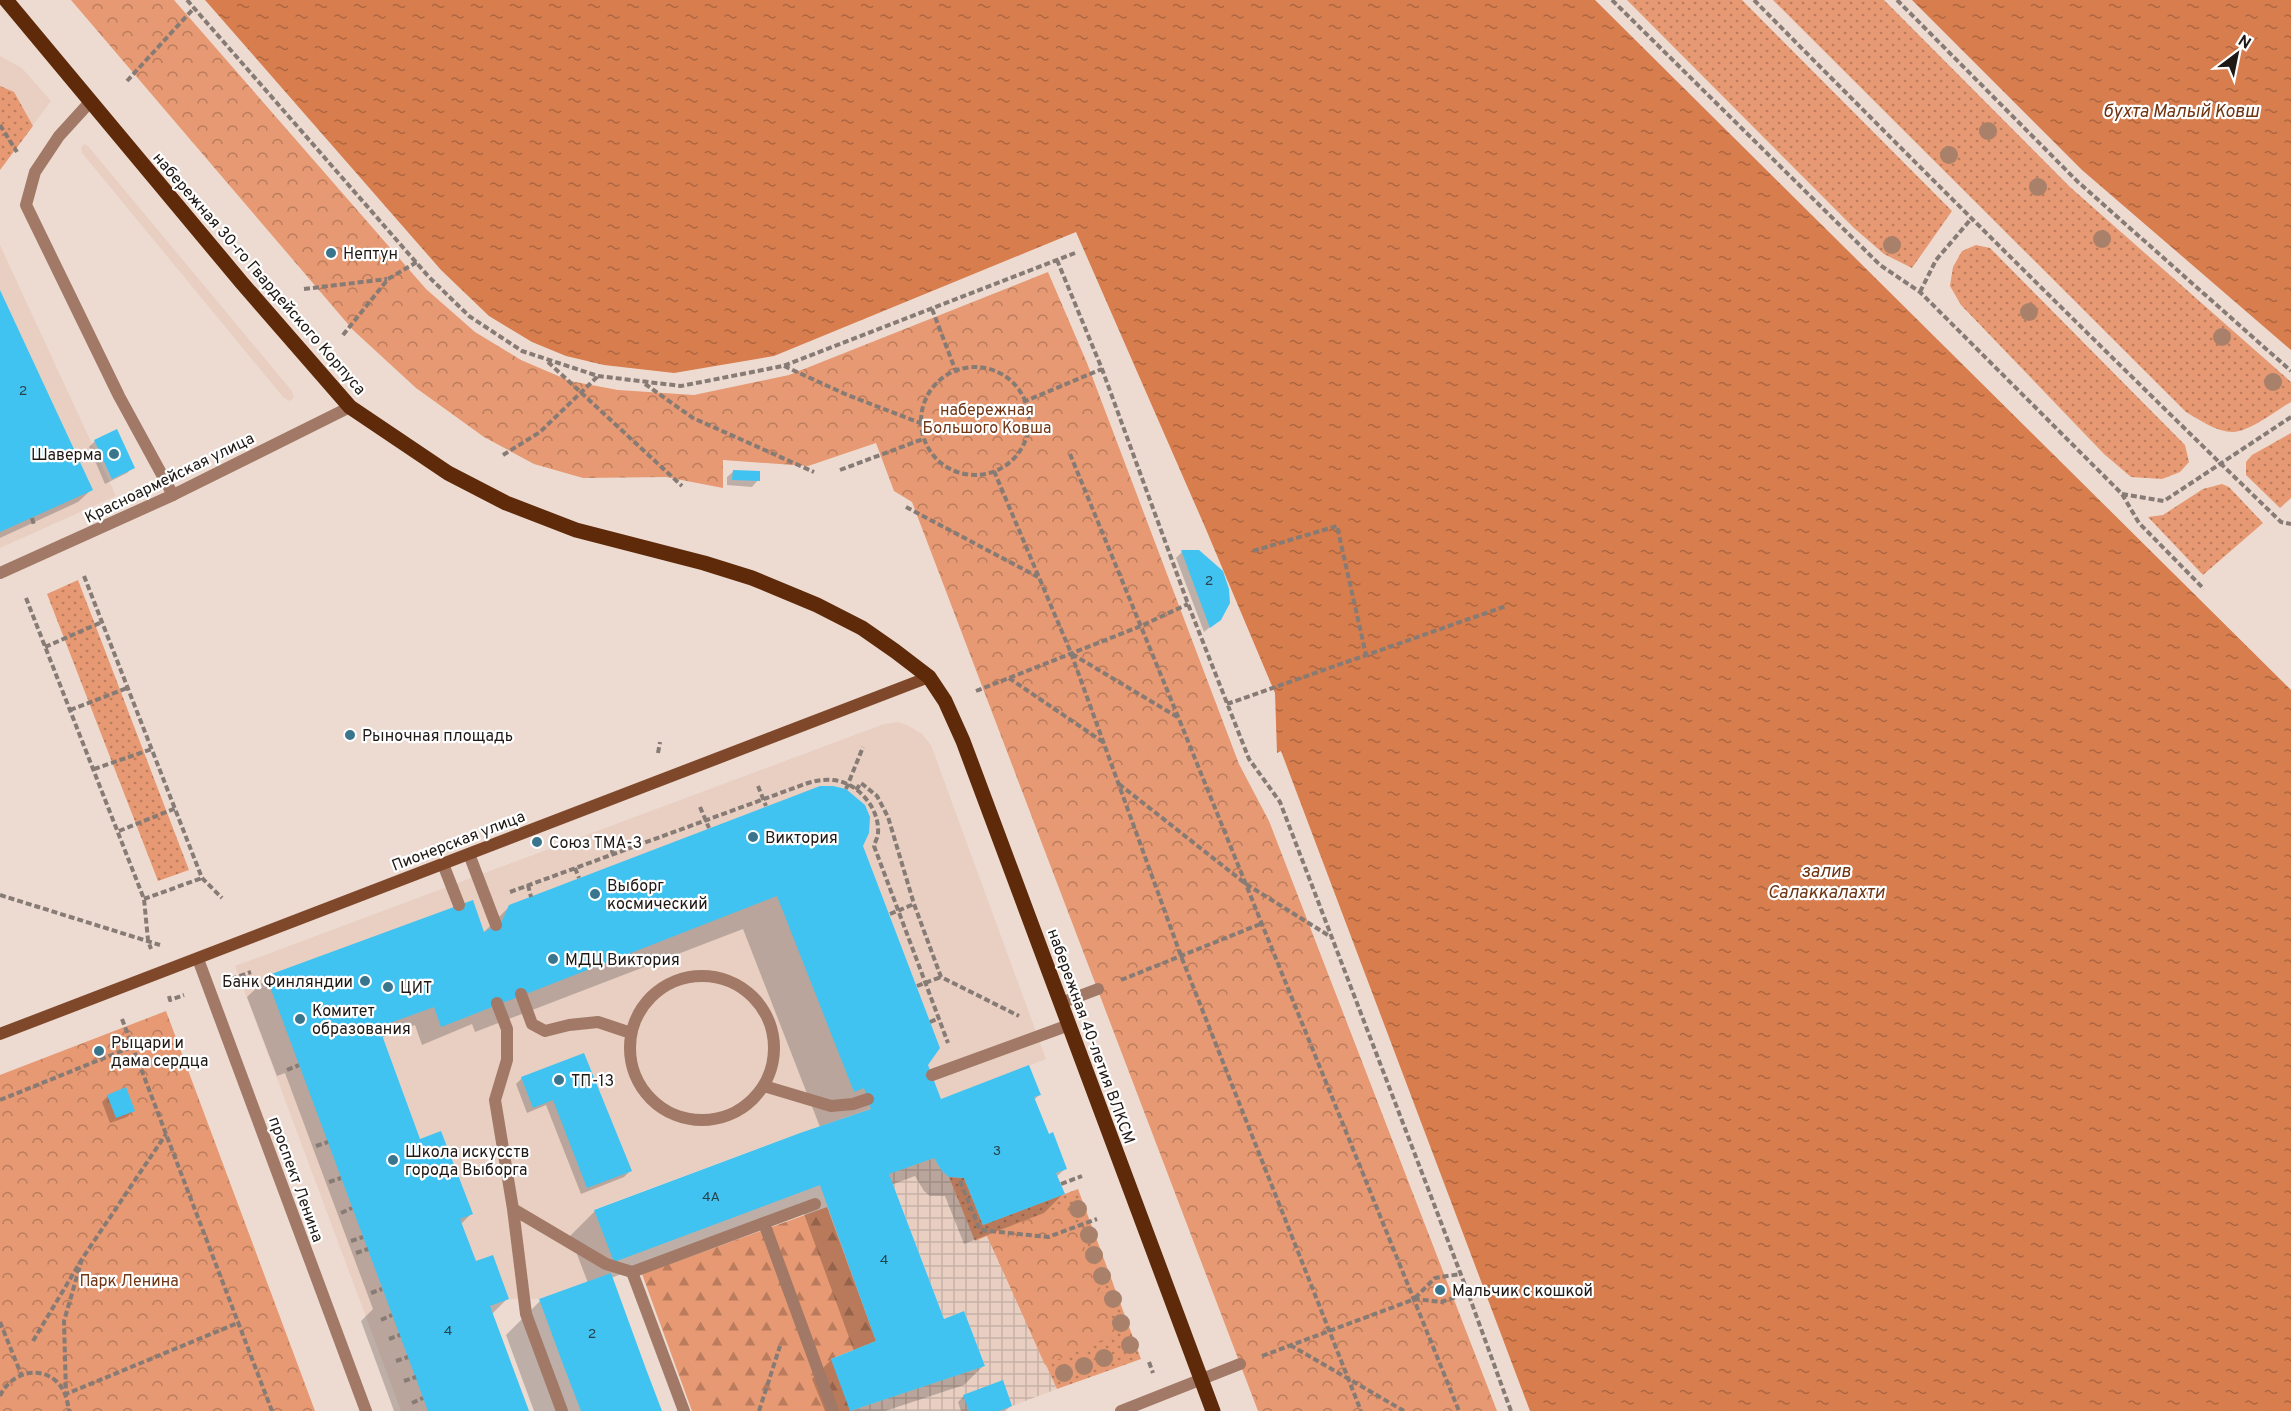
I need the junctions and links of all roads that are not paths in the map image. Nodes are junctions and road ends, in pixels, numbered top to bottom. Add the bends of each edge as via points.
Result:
1 (6, 0) edge
2 (90, 102) junction
3 (350, 407) junction
4 (173, 495) junction
5 (0, 573) edge
6 (928, 677) junction
7 (469, 854) junction
8 (443, 864) junction
9 (459, 905) dead end
10 (496, 926) dead end
11 (198, 959) junction
12 (1098, 989) road end
13 (521, 994) dead end
14 (497, 1003) dead end
15 (1061, 1003) junction
16 (1069, 1025) junction
17 (631, 1033) junction
18 (0, 1034) edge
19 (932, 1075) dead end
20 (764, 1086) junction
21 (868, 1099) dead end
22 (815, 1204) dead end
23 (513, 1209) junction
24 (764, 1223) junction
25 (632, 1272) junction
26 (1240, 1364) dead end
27 (1201, 1380) junction
28 (366, 1411) edge
29 (562, 1411) edge
30 (684, 1411) edge
31 (832, 1411) edge
32 (1121, 1411) edge
33 (1213, 1411) edge

1 - 2 main road, набережная 30-го Гвардейского Корпуса
2 - 3 main road, набережная 30-го Гвардейского Корпуса
2 - 4 street via 59,136 35,172 26,205 111,380
3 - 4 street, Красноармейская улица
3 - 6 main road, набережная 30-го Гвардейского Корпуса via 448,473 506,503 576,530 752,578 862,628
4 - 5 street, Красноармейская улица
6 - 7 street, Пионерская улица
6 - 15 main road, набережная 40-летия ВЛКСМ via 945,701 963,741
7 - 8 street, Пионерская улица
7 - 10 street
8 - 9 street
8 - 11 street, Пионерская улица
11 - 18 street, Пионерская улица
11 - 28 street, проспект Ленина
12 - 15 street
13 - 17 street via 532,1024 545,1031 598,1022
14 - 23 street via 507,1029 507,1060 495,1100
15 - 16 main road, набережная 40-летия ВЛКСМ
16 - 19 street
16 - 27 main road, набережная 40-летия ВЛКСМ
17 - 20 street via 630,1060 643,1092 673,1115 710,1121 738,1112
17 - 20 street via 642,1007 658,990 686,978 720,978 748,993 766,1014 774,1052
20 - 21 street via 831,1106
22 - 24 street
23 - 25 street via 606,1264
23 - 29 street via 526,1314
24 - 25 street
24 - 31 street
25 - 30 street
26 - 27 street
27 - 32 street
27 - 33 main road, набережная 40-летия ВЛКСМ

